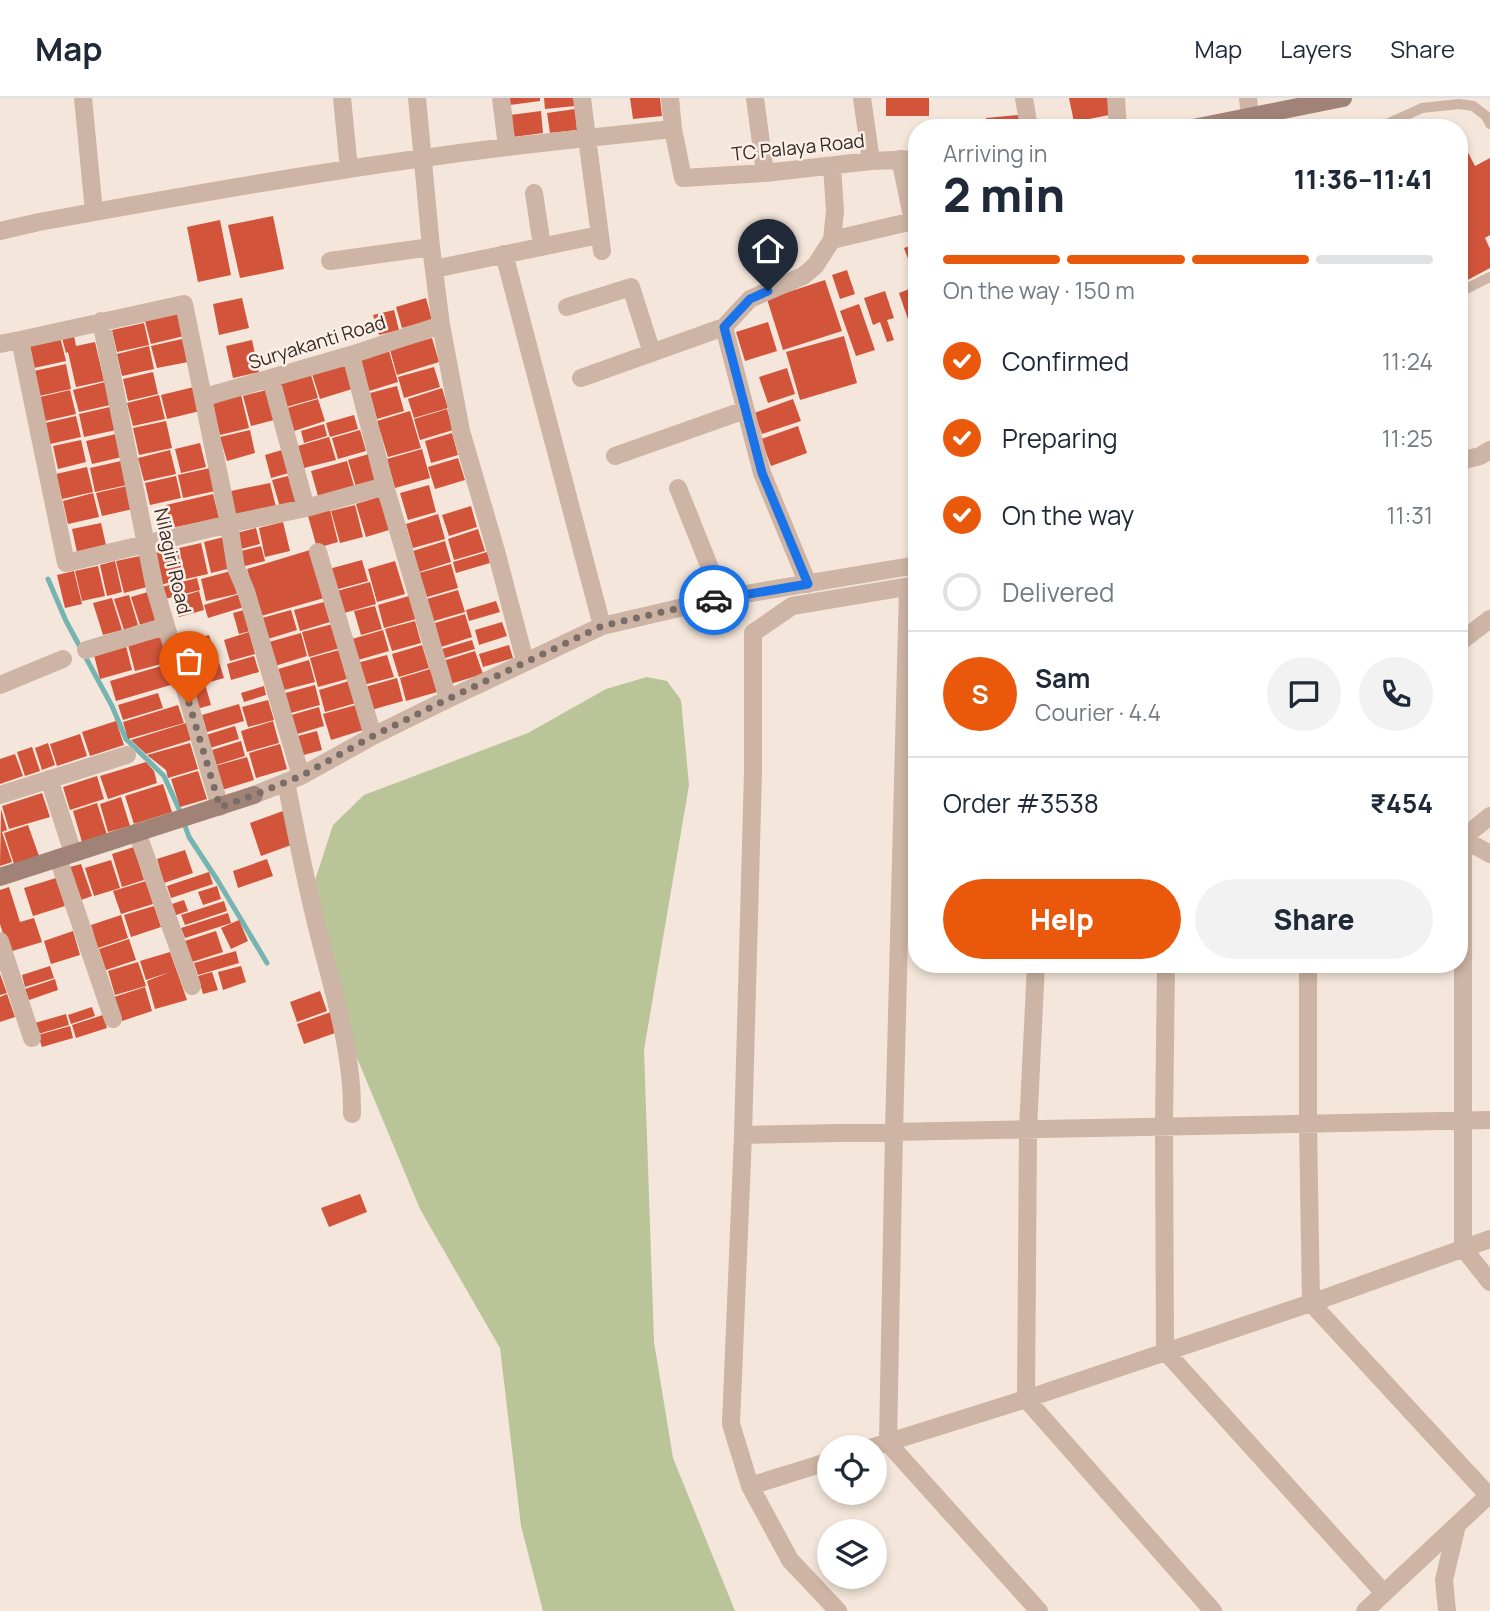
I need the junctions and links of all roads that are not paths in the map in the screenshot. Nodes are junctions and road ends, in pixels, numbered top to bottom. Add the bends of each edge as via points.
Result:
1 (83, 98) edge
2 (342, 98) edge
3 (417, 98) edge
4 (501, 98) edge
5 (582, 98) edge
6 (670, 98) edge
7 (755, 98) edge
8 (862, 98) edge
9 (1024, 98) edge
10 (1116, 98) edge
11 (1248, 98) edge
12 (1343, 98) edge
13 (1321, 100) edge
14 (1250, 117) junction
15 (1028, 119) edge
16 (1117, 119) edge
17 (1244, 119) edge
18 (1398, 119) edge
19 (1490, 124) edge
20 (674, 130) junction
21 (587, 138) junction
22 (507, 147) junction
23 (424, 158) junction
24 (908, 159) edge
25 (872, 161) junction
26 (832, 166) junction
27 (349, 169) junction
28 (765, 173) junction
29 (534, 193) dead end
30 (94, 212) junction
31 (908, 228) edge
32 (0, 231) edge
33 (832, 240) junction
34 (542, 246) junction
35 (431, 247) junction
36 (504, 254) junction
37 (330, 261) dead end
38 (434, 269) junction
39 (1490, 277) edge
40 (1468, 288) edge
41 (567, 307) dead end
42 (101, 321) junction
43 (441, 325) junction
44 (724, 327) junction
45 (20, 340) junction
46 (0, 344) edge
47 (652, 353) junction
48 (351, 355) junction
49 (581, 378) dead end
50 (271, 379) junction
51 (205, 397) junction
52 (745, 410) junction
53 (1485, 453) edge
54 (615, 456) dead end
55 (1468, 458) edge
56 (1468, 465) edge
57 (385, 485) junction
58 (678, 488) dead end
59 (306, 508) junction
60 (229, 524) junction
61 (146, 544) junction
62 (318, 552) dead end
63 (908, 567) edge
64 (808, 584) junction
65 (908, 587) edge
66 (722, 598) junction
67 (1490, 620) edge
68 (166, 626) junction
69 (602, 626) junction
70 (1468, 636) edge
71 (86, 650) dead end
72 (63, 659) dead end
73 (525, 662) junction
74 (0, 684) edge
75 (448, 699) junction
76 (908, 730) edge
77 (373, 736) junction
78 (127, 755) dead end
79 (49, 779) junction
80 (293, 779) junction
81 (0, 794) edge
82 (220, 807) junction
83 (1490, 816) edge
84 (137, 832) junction
85 (1468, 833) edge
86 (1468, 842) edge
87 (1490, 854) edge
88 (66, 856) junction
89 (0, 877) edge
90 (2, 953) edge
91 (1036, 973) edge
92 (1166, 973) edge
93 (1308, 973) edge
94 (1461, 973) edge
95 (192, 986) dead end
96 (113, 1019) dead end
97 (32, 1038) dead end
98 (352, 1114) dead end
99 (1462, 1120) junction
100 (1490, 1120) edge
101 (1308, 1124) junction
102 (1164, 1127) junction
103 (1028, 1129) junction
104 (894, 1132) junction
105 (743, 1135) junction
106 (1490, 1239) edge
107 (1463, 1248) junction
108 (1490, 1282) edge
109 (1311, 1303) junction
110 (1165, 1351) junction
111 (1026, 1399) junction
112 (880, 1435) edge
113 (887, 1443) edge
114 (887, 1452) edge
115 (817, 1465) edge
116 (750, 1486) junction
117 (1489, 1495) edge
118 (1457, 1525) junction
119 (1384, 1593) junction
120 (838, 1611) edge
121 (1039, 1611) edge
122 (1213, 1611) edge
123 (1365, 1611) edge
124 (1447, 1611) edge

1 - 30 street
2 - 27 street
3 - 23 street
4 - 22 street
5 - 21 street
6 - 20 street
7 - 28 street
8 - 25 street
9 - 15 street
10 - 16 street
11 - 14 street
12 - 13 street
13 - 14 street
14 - 17 street
18 - 19 lane via 1422,108 1459,104 1473,106
20 - 21 street
20 - 28 street, TC Palaya Road via 683,178
21 - 22 street
21 - 34 street via 601,243
22 - 23 street
23 - 27 street
23 - 35 street
24 - 25 street, TC Palaya Road
25 - 26 street, TC Palaya Road
26 - 28 street, TC Palaya Road
26 - 33 street
27 - 30 street
29 - 34 street
30 - 32 street
31 - 33 street
33 - 44 street via 803,276 750,299
34 - 36 street
35 - 37 street
35 - 38 street
36 - 38 street
36 - 69 street
38 - 43 street
39 - 40 lane
41 - 47 street via 631,287
42 - 45 street
42 - 51 street via 184,304
42 - 61 street, Nilagiri Road
43 - 48 street, Suryakanti Road
43 - 73 street via 461,431
44 - 47 street
44 - 52 street
45 - 46 street
45 - 61 street via 66,563
47 - 49 street
48 - 50 street, Suryakanti Road
48 - 57 street
50 - 51 street, Suryakanti Road
50 - 59 street
51 - 60 street
52 - 54 street
52 - 64 street via 762,473
53 - 55 street
53 - 56 street
57 - 59 street
57 - 75 street
58 - 66 street
59 - 60 street
60 - 61 street
60 - 80 street via 236,568 246,591
61 - 68 street, Nilagiri Road
62 - 77 street
63 - 64 street
64 - 66 street
65 - 105 street via 792,606 753,633
66 - 69 street
67 - 70 street
68 - 71 street
68 - 82 street, Nilagiri Road
69 - 73 street
72 - 74 street
73 - 75 street
75 - 77 street
76 - 104 street
77 - 80 street
78 - 79 street
79 - 81 street
79 - 88 street
80 - 82 street
80 - 98 street via 318,931 343,1026
82 - 84 street
83 - 85 street
84 - 88 street
84 - 95 street
86 - 87 street
88 - 89 street
88 - 96 street
90 - 97 street
91 - 103 street
92 - 102 street
93 - 101 street
94 - 99 street
99 - 100 street
99 - 101 street
99 - 107 street
101 - 102 street
101 - 109 street
102 - 103 street
102 - 110 street
103 - 104 street
103 - 111 street
104 - 105 street
104 - 112 street
105 - 116 street via 731,1424
106 - 107 street
107 - 108 street
107 - 109 street
109 - 110 street
109 - 117 street
110 - 111 street
110 - 119 street
111 - 113 street
111 - 122 street
114 - 121 street
115 - 116 street
116 - 120 street via 790,1560
117 - 118 street
118 - 119 street
118 - 124 street via 1444,1580
119 - 123 street

